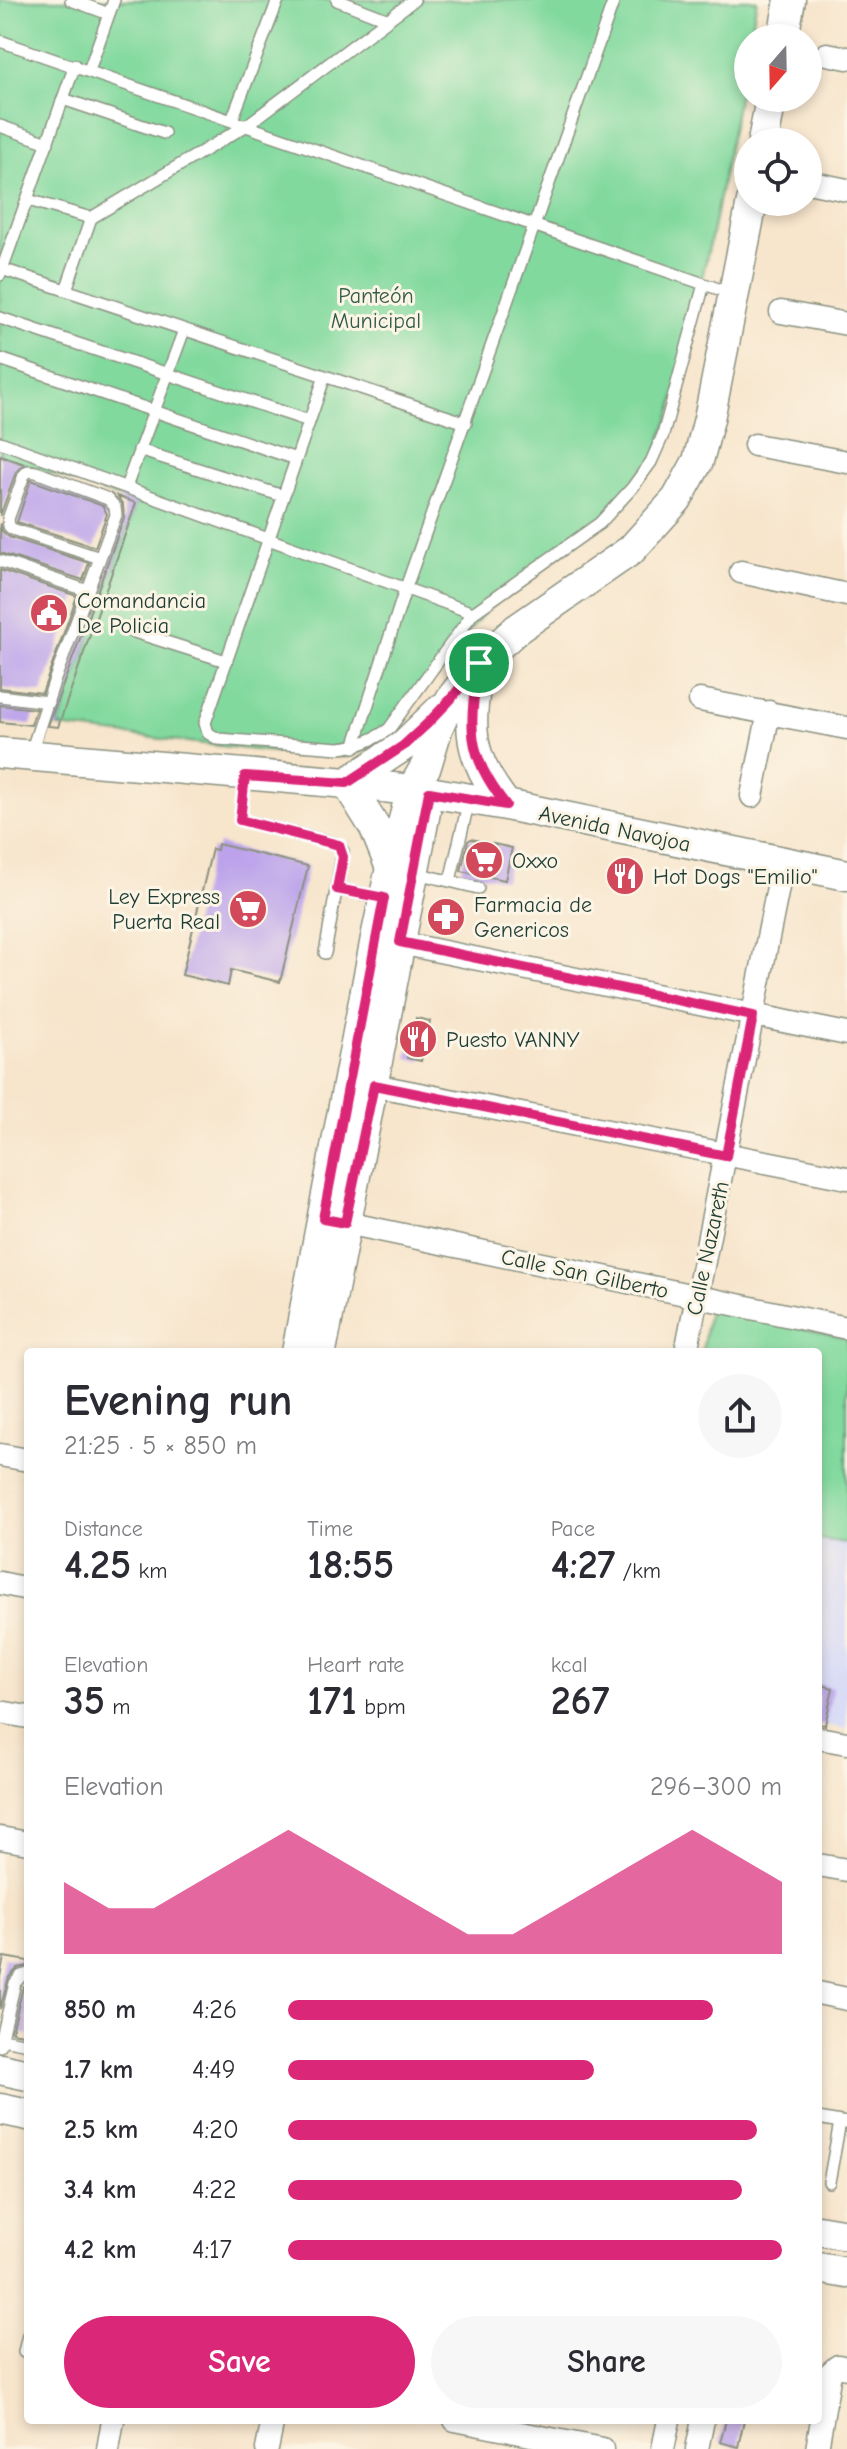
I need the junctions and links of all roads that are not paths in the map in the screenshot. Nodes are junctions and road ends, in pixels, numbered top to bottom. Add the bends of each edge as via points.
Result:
1 (71, 0) edge
2 (114, 0) edge
3 (278, 0) edge
4 (337, 0) edge
5 (414, 0) edge
6 (614, 0) edge
7 (790, 0) edge
8 (109, 14) junction
9 (386, 19) junction
10 (786, 24) edge
11 (0, 41) edge
12 (75, 65) junction
13 (89, 70) junction
14 (63, 99) junction
15 (232, 120) junction
16 (247, 125) junction
17 (0, 126) edge
18 (164, 133) dead end
19 (48, 143) junction
20 (822, 185) edge
21 (847, 190) edge
22 (28, 200) junction
23 (749, 216) edge
24 (91, 218) junction
25 (534, 224) junction
26 (1, 272) edge
27 (704, 284) junction
28 (66, 290) junction
29 (735, 294) junction
30 (781, 312) dead end
31 (0, 318) edge
32 (847, 324) edge
33 (184, 330) junction
34 (0, 359) edge
35 (168, 373) junction
36 (325, 376) junction
37 (153, 412) junction
38 (309, 421) junction
39 (466, 423) junction
40 (0, 442) edge
41 (755, 445) dead end
42 (139, 450) junction
43 (296, 459) junction
44 (847, 462) edge
45 (126, 487) junction
46 (283, 496) junction
47 (268, 540) junction
48 (100, 558) junction
49 (0, 561) edge
50 (741, 572) dead end
51 (405, 590) junction
52 (88, 591) junction
53 (847, 595) edge
54 (473, 613) junction
55 (128, 630) dead end
56 (226, 661) junction
57 (479, 663) junction
58 (0, 696) edge
59 (451, 699) junction
60 (700, 700) dead end
61 (48, 702) junction
62 (769, 712) junction
63 (847, 728) edge
64 (354, 747) junction
65 (0, 753) edge
66 (30, 756) junction
67 (245, 776) junction
68 (347, 783) junction
69 (422, 783) junction
70 (752, 796) dead end
71 (469, 798) junction
72 (506, 805) junction
73 (783, 862) junction
74 (402, 870) junction
75 (847, 875) edge
76 (450, 881) junction
77 (478, 888) dead end
78 (337, 889) junction
79 (384, 898) junction
80 (388, 940) junction
81 (325, 953) dead end
82 (753, 1016) junction
83 (847, 1034) edge
84 (361, 1082) junction
85 (726, 1156) junction
86 (847, 1178) edge
87 (334, 1221) junction
88 (696, 1296) junction
89 (847, 1328) edge
90 (298, 1348) edge
91 (321, 1348) edge
92 (687, 1348) edge
93 (0, 1455) edge
94 (24, 1459) edge
95 (0, 1583) edge
96 (24, 1588) edge
97 (0, 1712) edge
98 (24, 1716) edge
99 (822, 1739) edge
100 (847, 1743) edge
101 (0, 1838) edge
102 (24, 1842) edge
103 (822, 1866) edge
104 (847, 1870) edge
105 (24, 1975) edge
106 (822, 1994) edge
107 (847, 1999) edge
108 (24, 2045) edge
109 (1, 2051) edge
110 (24, 2071) edge
111 (0, 2109) edge
112 (24, 2114) edge
113 (822, 2119) edge
114 (844, 2122) edge
115 (829, 2182) dead end
116 (822, 2231) edge
117 (847, 2235) edge
118 (822, 2269) edge
119 (847, 2273) edge
120 (847, 2368) edge
121 (822, 2420) edge
122 (112, 2424) edge
123 (272, 2424) edge
124 (478, 2424) edge
125 (668, 2424) edge
126 (702, 2424) edge
127 (821, 2424) edge
128 (548, 2436) edge
129 (108, 2449) edge
130 (267, 2449) edge
131 (602, 2449) edge
132 (663, 2449) edge
133 (697, 2449) edge
134 (817, 2449) edge

1 - 8 lane
2 - 8 lane
3 - 15 lane
4 - 9 lane
5 - 9 lane
6 - 25 lane
7 - 10 street
8 - 13 lane
9 - 16 lane
11 - 12 lane
12 - 13 lane
12 - 14 lane
13 - 15 lane
14 - 18 lane
14 - 19 lane
15 - 16 lane
16 - 24 lane
16 - 25 lane
17 - 19 lane
19 - 22 lane
20 - 21 street
22 - 24 lane
22 - 26 lane
23 - 29 street
24 - 28 lane
25 - 27 lane
25 - 39 lane
26 - 28 lane
27 - 29 lane
27 - 54 lane via 651,462 600,523
28 - 33 lane
29 - 57 street via 698,461 677,499 631,550 517,629
30 - 32 street
31 - 35 lane
33 - 35 lane
33 - 36 lane
34 - 37 lane
35 - 37 lane
35 - 38 lane
36 - 38 lane
36 - 39 lane
37 - 42 lane
37 - 43 lane
38 - 43 lane
39 - 51 lane
40 - 45 lane
41 - 44 street
42 - 45 lane
42 - 46 lane
43 - 46 lane
45 - 47 lane
46 - 47 lane
47 - 51 lane
47 - 56 lane
48 - 48 lane via 9,526 28,471 94,493 115,507
48 - 52 lane
49 - 52 lane
50 - 53 street
51 - 54 lane
51 - 64 lane
52 - 61 lane
54 - 64 lane via 389,729
55 - 56 lane
56 - 64 lane via 205,723 208,733 218,739
57 - 59 street
57 - 72 street via 470,714 473,747 486,778
58 - 61 lane
59 - 68 street via 403,746
59 - 69 street
60 - 62 street
61 - 66 lane
62 - 63 street
62 - 70 street
65 - 66 street, Avenida Navojoa
66 - 67 street, Avenida Navojoa
67 - 68 street, Avenida Navojoa
67 - 78 lane via 240,820 339,845 343,857
68 - 69 street, Avenida Navojoa
68 - 74 street
69 - 71 street, Avenida Navojoa
69 - 74 street
71 - 72 street, Avenida Navojoa
71 - 76 lane
72 - 73 street, Avenida Navojoa
73 - 75 street, Avenida Navojoa
73 - 82 street, Calle Nazareth
74 - 76 lane
74 - 79 street
74 - 80 street
76 - 77 lane
78 - 79 lane
78 - 81 lane
79 - 80 street
80 - 82 street
80 - 84 street
82 - 83 street
82 - 85 street, Calle Nazareth
84 - 85 street
84 - 87 street
85 - 86 street
85 - 88 street, Calle Nazareth
87 - 88 street, Calle San Gilberto
87 - 90 street
87 - 91 street
88 - 89 street, Calle San Gilberto
88 - 92 street, Calle Nazareth
93 - 94 street
95 - 96 street
97 - 98 street
99 - 100 street
101 - 102 street
103 - 104 street
105 - 109 lane via 15,1983
106 - 107 street
108 - 109 lane
109 - 110 street
111 - 112 street
113 - 114 lane
114 - 115 lane
116 - 117 street
118 - 119 street
120 - 121 street via 838,2366 830,2373
122 - 129 street
123 - 130 street
124 - 128 street
125 - 132 street
126 - 133 street
127 - 134 street
128 - 131 street

